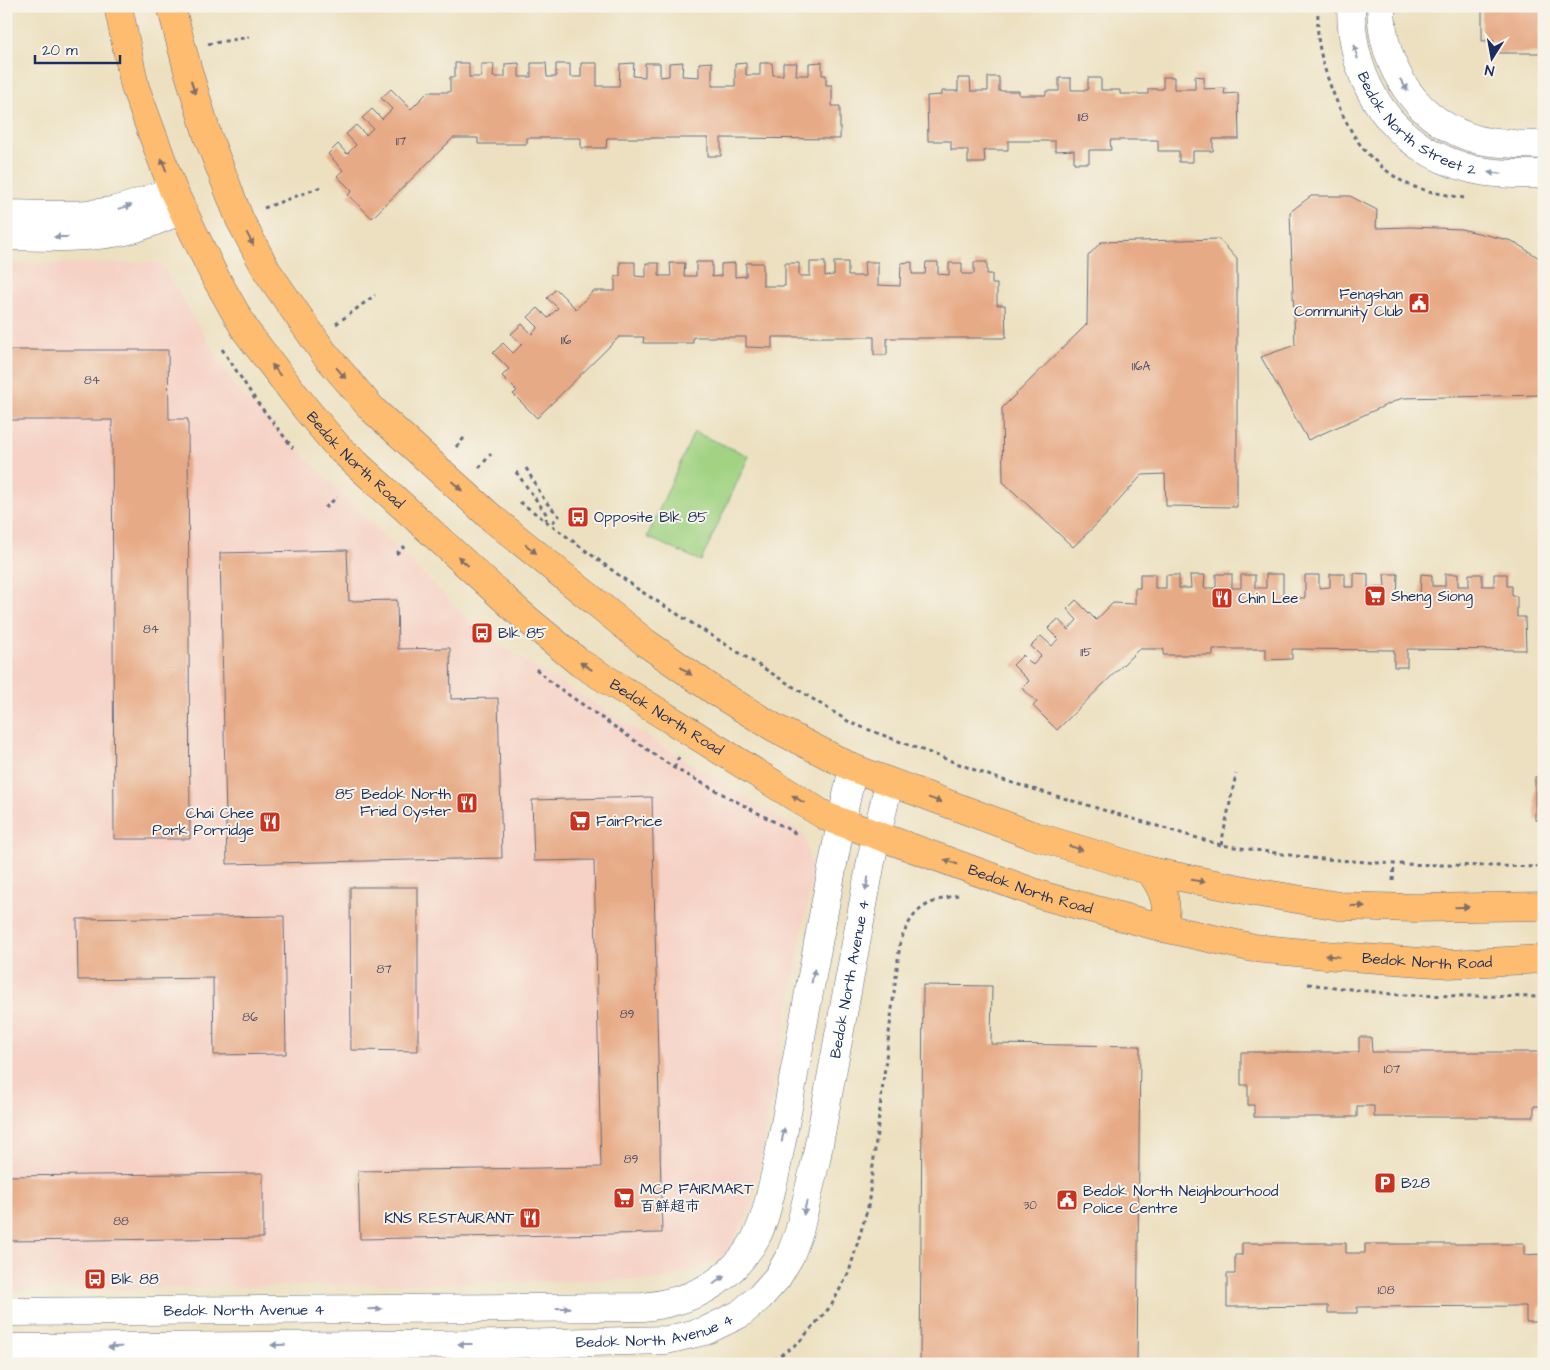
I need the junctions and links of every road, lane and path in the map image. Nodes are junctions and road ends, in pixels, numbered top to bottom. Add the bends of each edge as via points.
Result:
1 (118, 6) edge
2 (171, 6) edge
3 (1318, 6) edge
4 (1351, 6) edge
5 (1381, 6) edge
6 (249, 37) dead end
7 (1319, 43) dead end
8 (200, 46) dead end
9 (1544, 144) edge
10 (1544, 174) edge
11 (321, 187) dead end
12 (178, 200) junction
13 (263, 209) dead end
14 (6, 214) edge
15 (6, 236) edge
16 (375, 295) dead end
17 (336, 324) dead end
18 (465, 437) dead end
19 (449, 441) dead end
20 (456, 447) junction
21 (462, 452) dead end
22 (490, 454) dead end
23 (473, 462) dead end
24 (479, 468) junction
25 (526, 468) dead end
26 (516, 472) dead end
27 (486, 473) dead end
28 (337, 497) dead end
29 (519, 501) dead end
30 (325, 508) dead end
31 (546, 520) junction
32 (551, 524) junction
33 (536, 669) dead end
34 (853, 768) junction
35 (1236, 774) dead end
36 (889, 783) junction
37 (841, 822) junction
38 (800, 836) dead end
39 (876, 836) junction
40 (1221, 845) junction
41 (1544, 867) edge
42 (1150, 871) junction
43 (959, 895) dead end
44 (1544, 906) edge
45 (1164, 928) junction
46 (1544, 959) edge
47 (6, 1312) edge
48 (6, 1348) edge
49 (767, 1364) edge

12 -> 1 main road, Bedok North Road via 134,87
2 -> 34 main road via 208,137 240,220 267,271 318,344 373,410 493,519 646,643 775,728
3 - 7 path
10 -> 4 street, Bedok North Street 2 via 1472,169 1441,158 1412,141 1370,91 1356,54
5 -> 9 street, Bedok North Street 2 via 1384,40 1394,70 1411,96 1430,114 1452,129 1481,140 1502,144
6 - 8 path
11 - 13 path
14 -> 12 street via 102,212
12 -> 15 street via 136,228 109,234
37 -> 12 main road, Bedok North Road via 580,663 522,615 338,447 246,332
16 - 17 path
18 - 20 path
19 - 20 path
20 - 21 path
22 - 24 path
23 - 24 path
24 - 27 path
25 - 32 path via 545,501 559,516
26 - 31 path via 547,515
28 - 30 path
29 - 31 path
31 - 32 path
32 - 40 path via 639,590 851,723 996,778
33 - 38 path via 674,768
34 - 36 main road
34 - 37 street, Bedok North Avenue 4
35 - 40 path
36 - 39 street, Bedok North Avenue 4
36 -> 42 main road via 1029,834
37 - 39 main road, Bedok North Road
47 -> 37 street, Bedok North Avenue 4 via 643,1307 685,1299 705,1290 739,1262 762,1225 783,1137
45 -> 39 main road, Bedok North Road via 1044,896
39 -> 48 street, Bedok North Avenue 4 via 816,1160 799,1232 790,1256 776,1278 760,1297 734,1317 705,1331 667,1340
40 - 41 path via 1310,858 1394,864
42 -> 44 main road via 1338,906
42 - 45 main road via 1165,898
43 - 49 path via 935,900 920,909 908,924 900,943 868,1207 849,1272 831,1306 818,1321 799,1342
46 -> 45 main road, Bedok North Road via 1450,964 1336,956 1254,948

